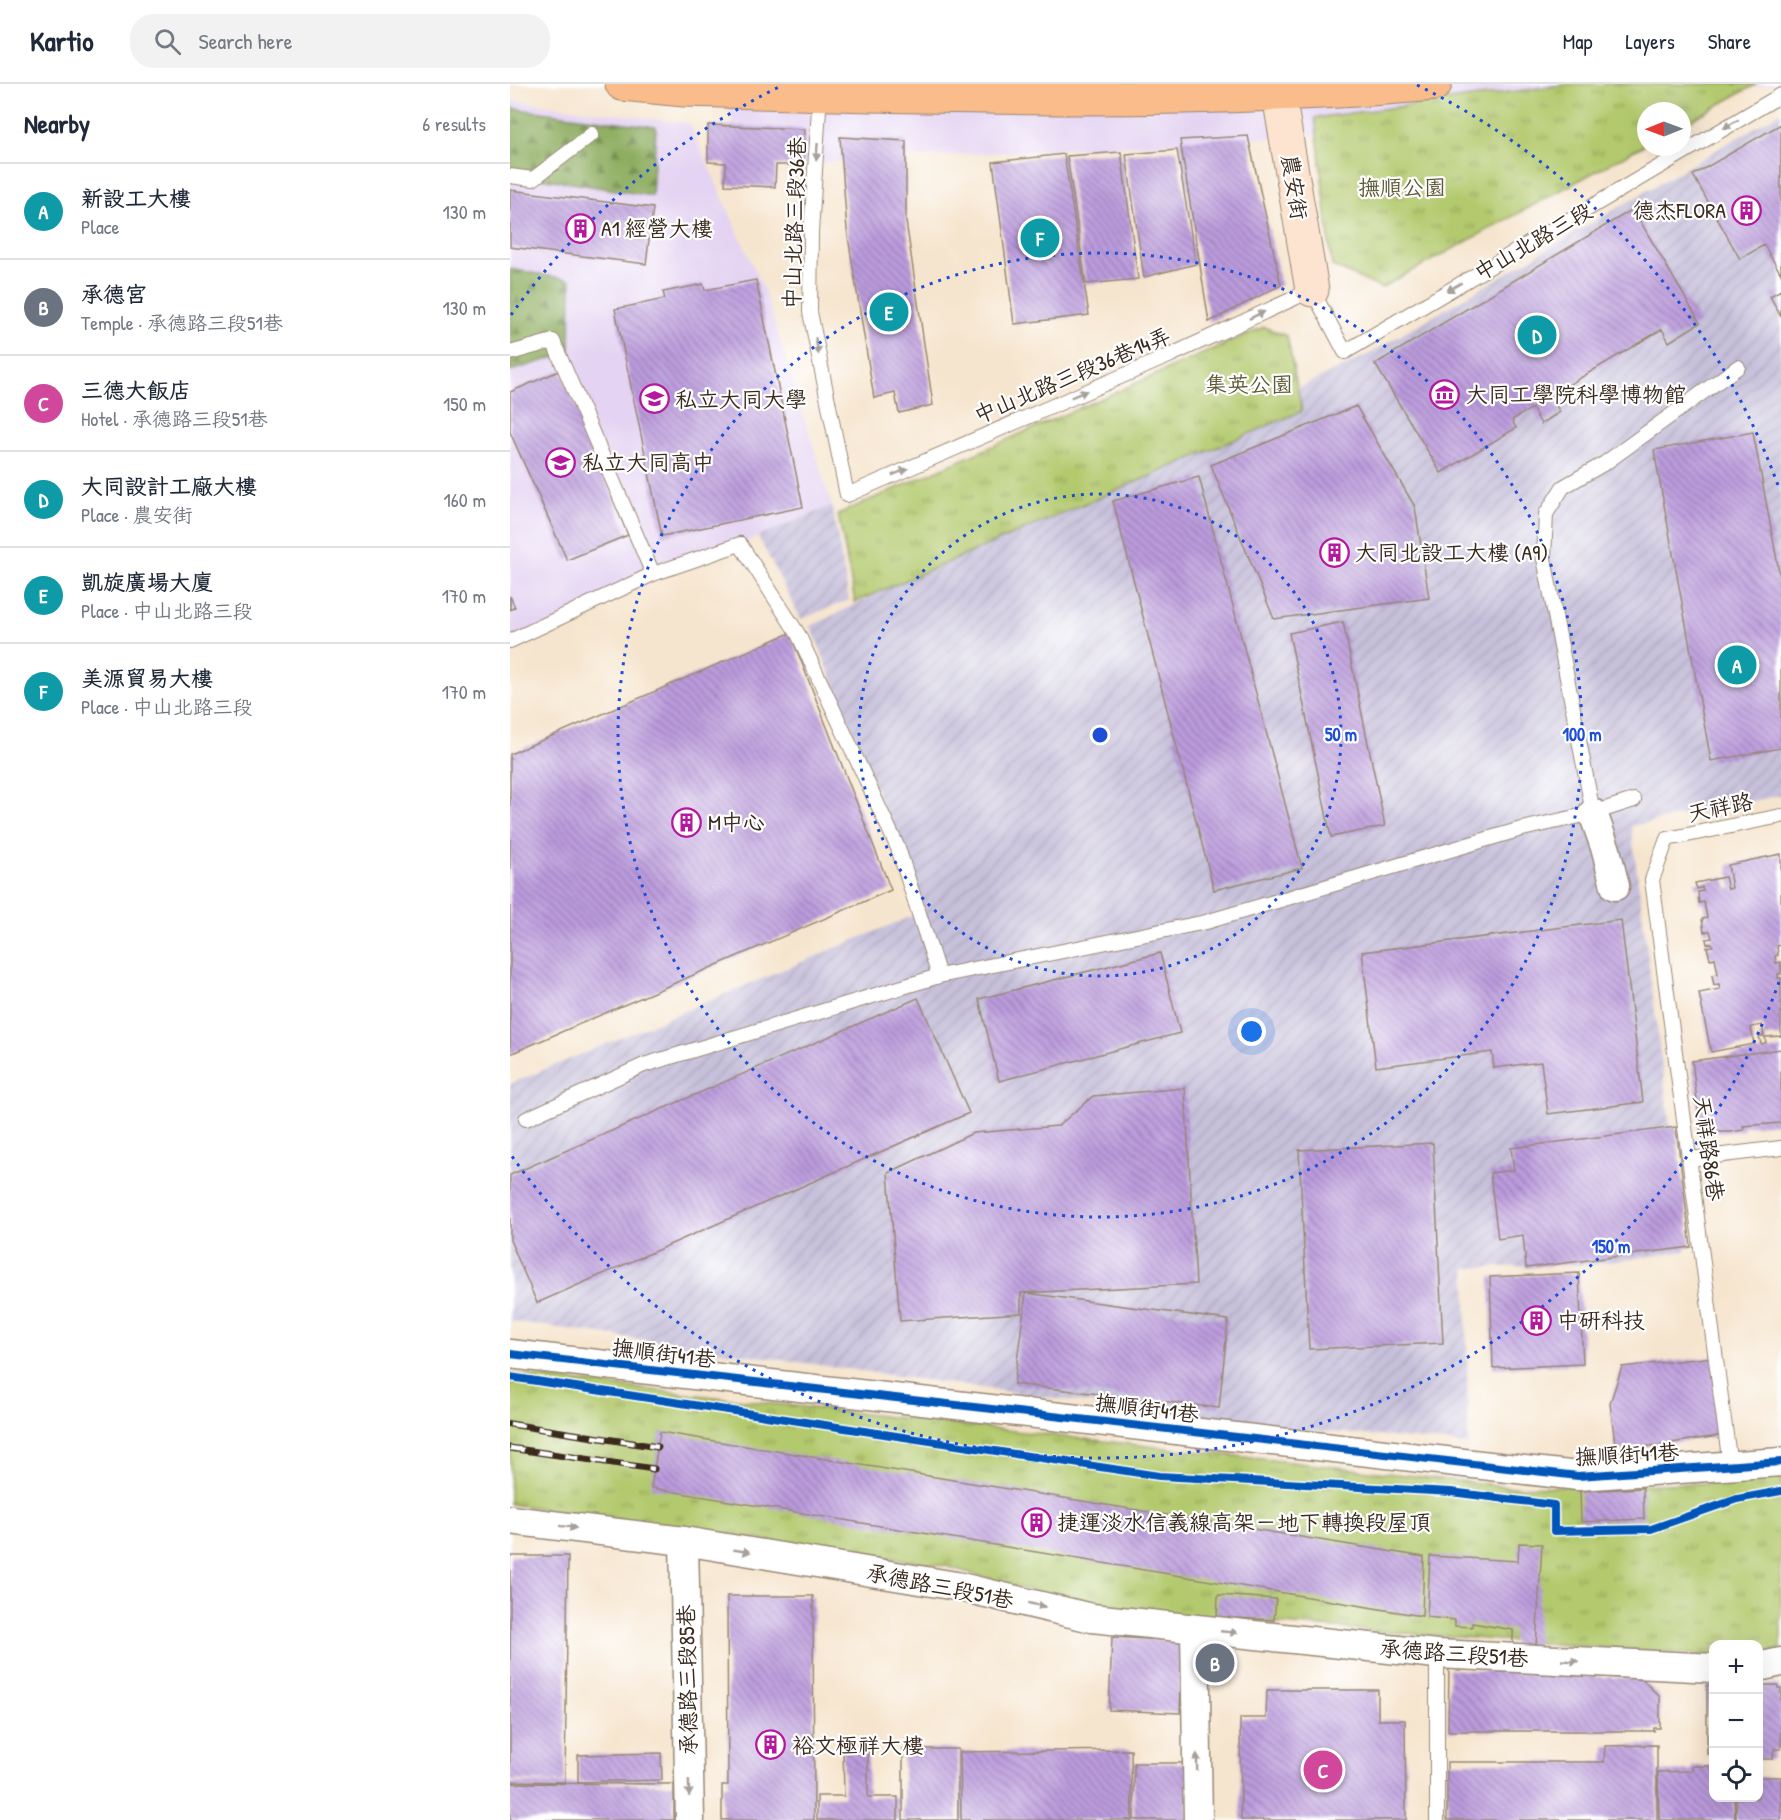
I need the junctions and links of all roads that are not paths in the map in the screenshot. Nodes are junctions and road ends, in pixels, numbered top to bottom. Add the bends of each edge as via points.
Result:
1 (622, 84) edge
2 (1435, 84) edge
3 (1278, 89) edge
4 (820, 93) junction
5 (1781, 95) edge
6 (592, 134) dead end
7 (510, 176) edge
8 (1312, 290) junction
9 (510, 353) edge
10 (1738, 367) dead end
11 (846, 495) joint
12 (653, 574) junction
13 (510, 641) edge
14 (1634, 800) dead end
15 (1593, 813) junction
16 (1781, 816) edge
17 (1667, 839) joint
18 (1615, 886) dead end
19 (939, 976) junction
20 (526, 1119) dead end
21 (1781, 1148) edge
22 (1689, 1159) junction
23 (510, 1354) edge
24 (1781, 1462) edge
25 (1730, 1465) junction
26 (510, 1520) edge
27 (684, 1541) junction
28 (1196, 1630) junction
29 (1437, 1654) junction
30 (1781, 1662) edge
31 (1763, 1666) edge
32 (1709, 1668) edge
33 (690, 1820) edge
34 (1198, 1820) edge
35 (1437, 1820) edge

1 - 4 main road via 684,90
2 - 3 main road via 1347,92
3 - 4 main road via 1067,98
3 - 8 street, 農安街
4 -> 11 lane, 中山北路三段36巷 via 810,312
5 -> 8 lane, 中山北路三段 via 1345,352
6 - 7 lane via 533,179
11 -> 8 lane, 中山北路三段36巷14弄
9 - 12 lane via 553,340
10 - 15 lane via 1605,463 1563,487 1546,514 1544,558
12 - 13 lane
12 - 19 lane via 740,544 798,634 898,848
14 - 15 lane
15 - 18 street
15 - 19 lane via 1518,830 1206,922
16 - 17 lane, 天祥路
17 - 22 lane, 天祥路86巷 via 1652,880
19 - 20 lane via 644,1065
21 - 22 lane
22 - 25 lane, 天祥路86巷
23 - 25 street, 撫順街41巷 via 1578,1476
24 - 25 street, 撫順街41巷
26 -> 27 street, 承德路三段51巷
27 -> 28 street, 承德路三段51巷 via 956,1586 1092,1618
27 -> 33 street, 承德路三段85巷
28 -> 29 street, 承德路三段51巷
34 -> 28 street
29 -> 32 street, 承德路三段51巷
29 - 35 lane
30 - 31 street

